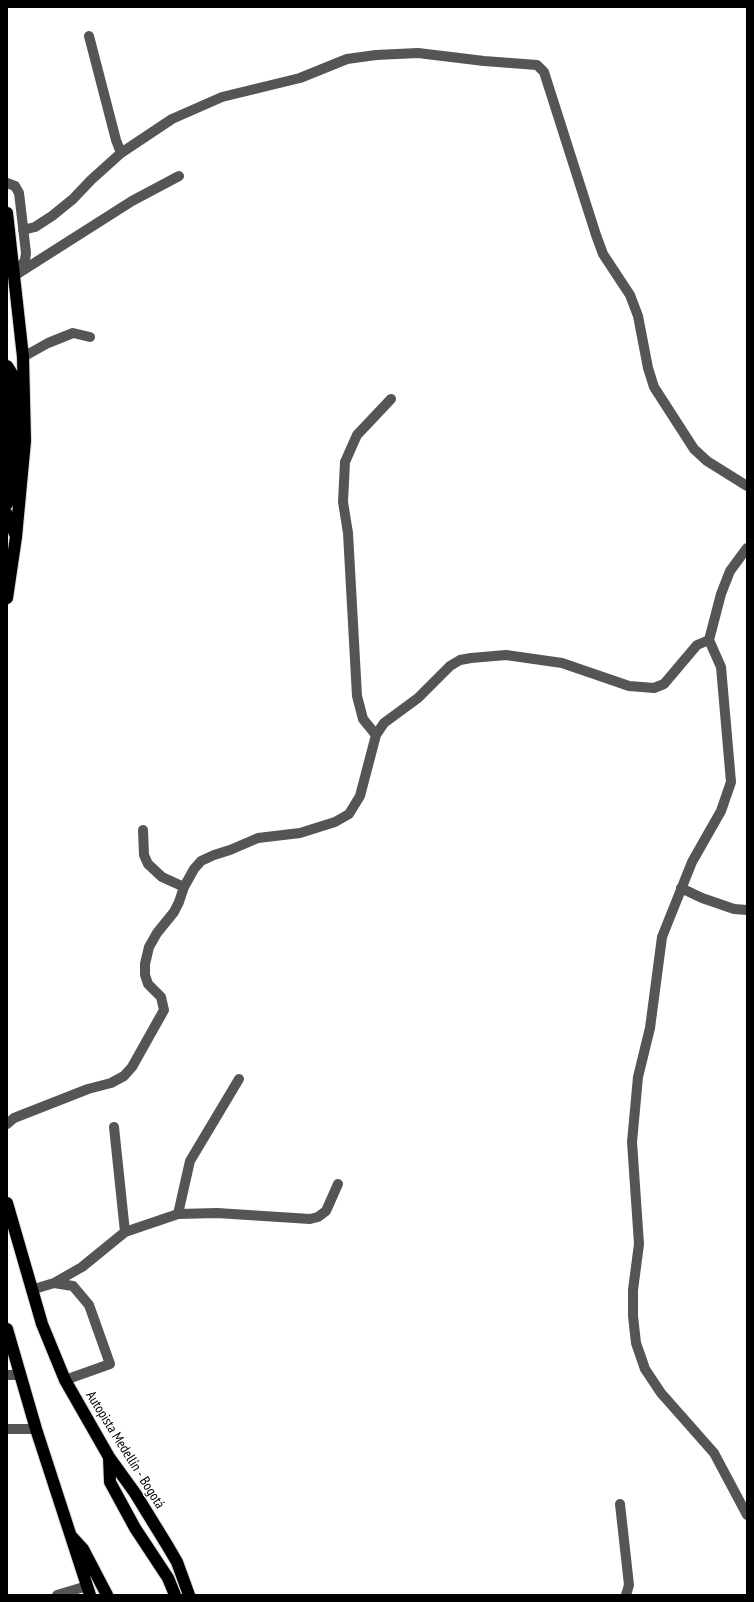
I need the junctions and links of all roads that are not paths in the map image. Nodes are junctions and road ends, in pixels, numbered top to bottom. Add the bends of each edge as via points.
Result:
1 (89, 36) dead end
2 (121, 153) junction
3 (179, 176) dead end
4 (7, 183) edge
5 (7, 213) edge
6 (23, 230) junction
7 (14, 276) junction
8 (90, 337) dead end
9 (23, 357) junction
10 (7, 366) edge
11 (391, 400) dead end
12 (747, 486) edge
13 (7, 504) edge
14 (7, 514) edge
15 (16, 537) junction
16 (747, 548) edge
17 (7, 598) edge
18 (709, 640) junction
19 (376, 735) junction
20 (143, 830) dead end
21 (184, 888) junction
22 (681, 888) junction
23 (747, 910) edge
24 (239, 1079) dead end
25 (7, 1124) edge
26 (114, 1127) dead end
27 (338, 1184) dead end
28 (7, 1202) edge
29 (178, 1214) junction
30 (126, 1232) junction
31 (54, 1283) junction
32 (31, 1290) junction
33 (7, 1329) edge
34 (7, 1375) edge
35 (19, 1375) junction
36 (65, 1380) junction
37 (7, 1429) edge
38 (36, 1429) junction
39 (109, 1457) junction
40 (620, 1504) dead end
41 (747, 1515) edge
42 (70, 1534) junction
43 (88, 1590) edge
44 (57, 1595) edge
45 (106, 1595) edge
46 (175, 1595) edge
47 (189, 1595) edge
48 (626, 1595) edge

1 - 2 street
2 - 6 street via 74,199 52,216
2 - 12 street via 172,119 205,104 222,97 300,78 347,59 418,54 537,65 544,72 596,235 604,254 630,295 638,316 654,387 694,449 707,461
3 - 7 street via 132,202
4 - 6 street via 15,186 19,192
5 - 7 highway
6 - 7 street via 25,260
7 - 9 highway
8 - 9 street via 73,333
9 - 15 highway via 25,441
10 - 13 highway via 14,383 14,441
11 - 19 street via 357,435 346,462 343,502 348,533 357,696 363,719
14 - 15 highway
15 - 17 highway
16 - 18 street via 730,571
18 - 19 street via 697,645 664,684 654,688 629,686 562,663 535,659 506,655 460,660 450,666 418,698 384,723
18 - 22 street via 721,667 731,782 721,811 692,862
19 - 21 street via 360,796 349,814 336,822 300,832 258,838 214,855 201,861
20 - 21 street via 144,856 148,864 162,877
21 - 25 street via 180,902 149,947 145,975 148,984 161,997 164,1010 132,1067 124,1076 112,1083 14,1118
22 - 23 street via 734,909
22 - 41 street via 662,937 655,1002 638,1077 634,1108 632,1142 639,1244 633,1290 633,1316 636,1343 645,1369 661,1393 714,1453
24 - 29 street via 190,1161
26 - 30 street
27 - 29 street via 326,1211 310,1219 217,1212
28 - 32 highway, Autopista Medellín - Bogotá
29 - 30 street
30 - 31 street via 82,1267
31 - 32 street
31 - 36 street via 73,1286 89,1305 110,1364
32 - 36 highway, Autopista Medellín - Bogotá
33 - 35 highway
34 - 35 street
35 - 38 highway
36 - 39 highway, Autopista Medellín - Bogotá
37 - 38 street
38 - 42 highway
39 - 46 highway via 110,1482 135,1528 168,1578
39 - 47 highway, Autopista Medellín - Bogotá via 135,1493 177,1562
40 - 48 street via 629,1585
42 - 43 highway
42 - 45 highway via 83,1549
43 - 44 street

